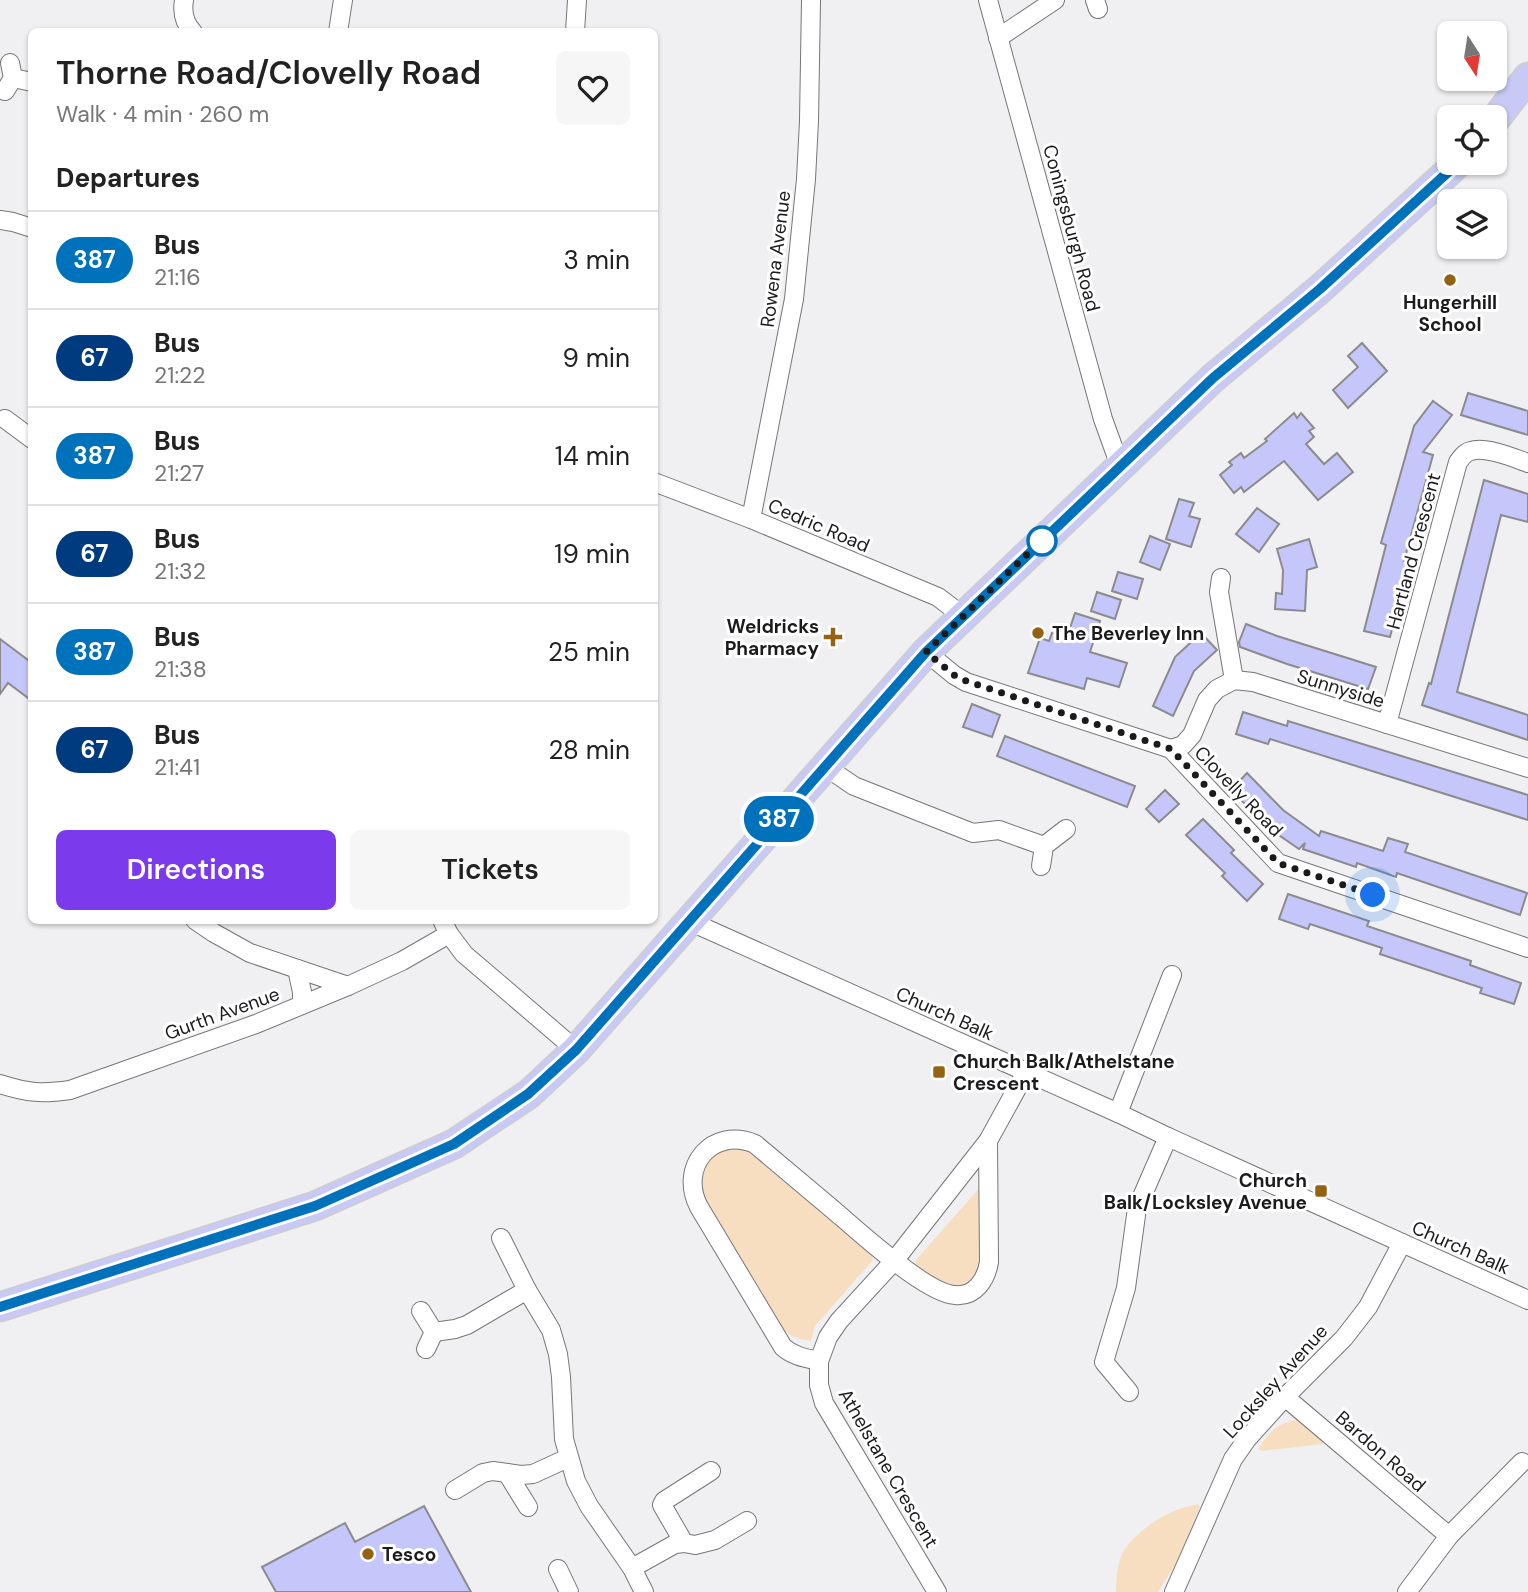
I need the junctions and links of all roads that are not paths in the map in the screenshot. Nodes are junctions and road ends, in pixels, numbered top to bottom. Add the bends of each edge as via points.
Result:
1 (184, 0) edge
2 (343, 0) edge
3 (577, 0) edge
4 (811, 0) edge
5 (988, 0) edge
6 (1055, 0) edge
7 (189, 28) edge
8 (339, 28) edge
9 (575, 28) edge
10 (998, 38) junction
11 (10, 77) dead end
12 (1528, 77) edge
13 (28, 81) edge
14 (1506, 105) edge
15 (1445, 175) edge
16 (0, 220) edge
17 (28, 228) edge
18 (5, 419) dead end
19 (28, 436) edge
20 (1124, 463) junction
21 (1528, 463) edge
22 (658, 486) edge
23 (751, 519) junction
24 (1221, 578) dead end
25 (963, 616) junction
26 (926, 652) junction
27 (1234, 680) junction
28 (1387, 724) junction
29 (1171, 749) junction
30 (826, 767) junction
31 (1528, 768) edge
32 (1066, 829) dead end
33 (1044, 846) junction
34 (1041, 866) dead end
35 (689, 921) junction
36 (201, 924) edge
37 (446, 927) edge
38 (1528, 948) edge
39 (297, 969) junction
40 (1172, 975) dead end
41 (348, 986) junction
42 (302, 1005) junction
43 (576, 1050) junction
44 (1026, 1072) junction
45 (0, 1084) edge
46 (1118, 1113) junction
47 (1168, 1137) junction
48 (988, 1141) junction
49 (501, 1238) dead end
50 (1402, 1243) junction
51 (894, 1261) junction
52 (527, 1290) junction
53 (1528, 1300) edge
54 (0, 1307) edge
55 (421, 1311) dead end
56 (434, 1332) junction
57 (426, 1349) dead end
58 (819, 1361) junction
59 (1129, 1392) dead end
60 (1286, 1397) junction
61 (568, 1458) junction
62 (1522, 1462) dead end
63 (711, 1471) dead end
64 (507, 1473) junction
65 (455, 1490) dead end
66 (528, 1507) dead end
67 (747, 1521) dead end
68 (1449, 1536) junction
69 (684, 1543) junction
70 (632, 1568) junction
71 (558, 1569) dead end
72 (637, 1590) edge
73 (569, 1592) edge
74 (937, 1592) edge
75 (1174, 1592) edge
76 (1407, 1592) edge

1 - 7 street
2 - 8 street
3 - 9 street
4 - 23 street, Rowena Avenue via 806,179 794,299
5 - 10 street, Coningsburgh Road
6 - 10 street
10 - 20 street, Coningsburgh Road via 1103,419 1116,455
11 - 13 street
12 - 14 main road
15 - 20 main road via 1320,289 1213,378
16 - 17 street
18 - 19 street
20 - 25 main road
21 - 28 street, Hartland Crescent via 1477,450 1458,462
22 - 23 street, Cedric Road
23 - 25 street, Cedric Road via 937,597
24 - 27 street via 1219,592
25 - 26 main road
26 - 29 street, Clovelly Road via 966,681
26 - 30 main road
27 - 28 street, Sunnyside
27 - 29 street via 1217,689 1207,700 1192,735
28 - 31 street, Sunnyside
29 - 38 street, Clovelly Road via 1278,863
30 - 33 street via 854,786 973,833 999,830
30 - 35 main road
32 - 33 street
33 - 34 street
35 - 43 main road
35 - 44 street, Church Balk
36 - 39 street via 250,953
37 - 41 street, Gurth Avenue via 402,961
37 - 43 street via 464,954
39 - 41 street
39 - 42 street
40 - 46 street
41 - 42 street, Gurth Avenue
42 - 45 street, Gurth Avenue via 70,1090 26,1092
43 - 54 main road via 528,1094 454,1144 340,1195
44 - 46 street, Church Balk
44 - 48 street, Athelstane Crescent
46 - 47 street, Church Balk
47 - 50 street, Church Balk
47 - 59 street via 1137,1208 1126,1288 1104,1363
48 - 51 street, Athelstane Crescent
48 - 51 street, Athelstane Crescent via 989,1262 983,1281 970,1292 954,1296
49 - 52 street
50 - 53 street, Church Balk
50 - 60 street, Locksley Avenue via 1368,1307
51 - 58 street, Athelstane Crescent via 838,1321
51 - 58 street, Athelstane Crescent via 755,1144 724,1141 702,1154 693,1180 699,1207 783,1347 801,1358
52 - 56 street via 467,1325
52 - 61 street via 551,1330 558,1354
55 - 56 street
56 - 57 street
58 - 74 street, Athelstane Crescent via 824,1403
60 - 68 street, Bardon Road
60 - 75 street, Locksley Avenue via 1233,1459
61 - 64 street via 533,1474
61 - 70 street via 589,1506
62 - 68 street
63 - 69 street via 662,1505
64 - 65 street via 483,1474
64 - 66 street
67 - 69 street via 715,1541
68 - 76 street
69 - 70 street
70 - 72 street
71 - 73 street

